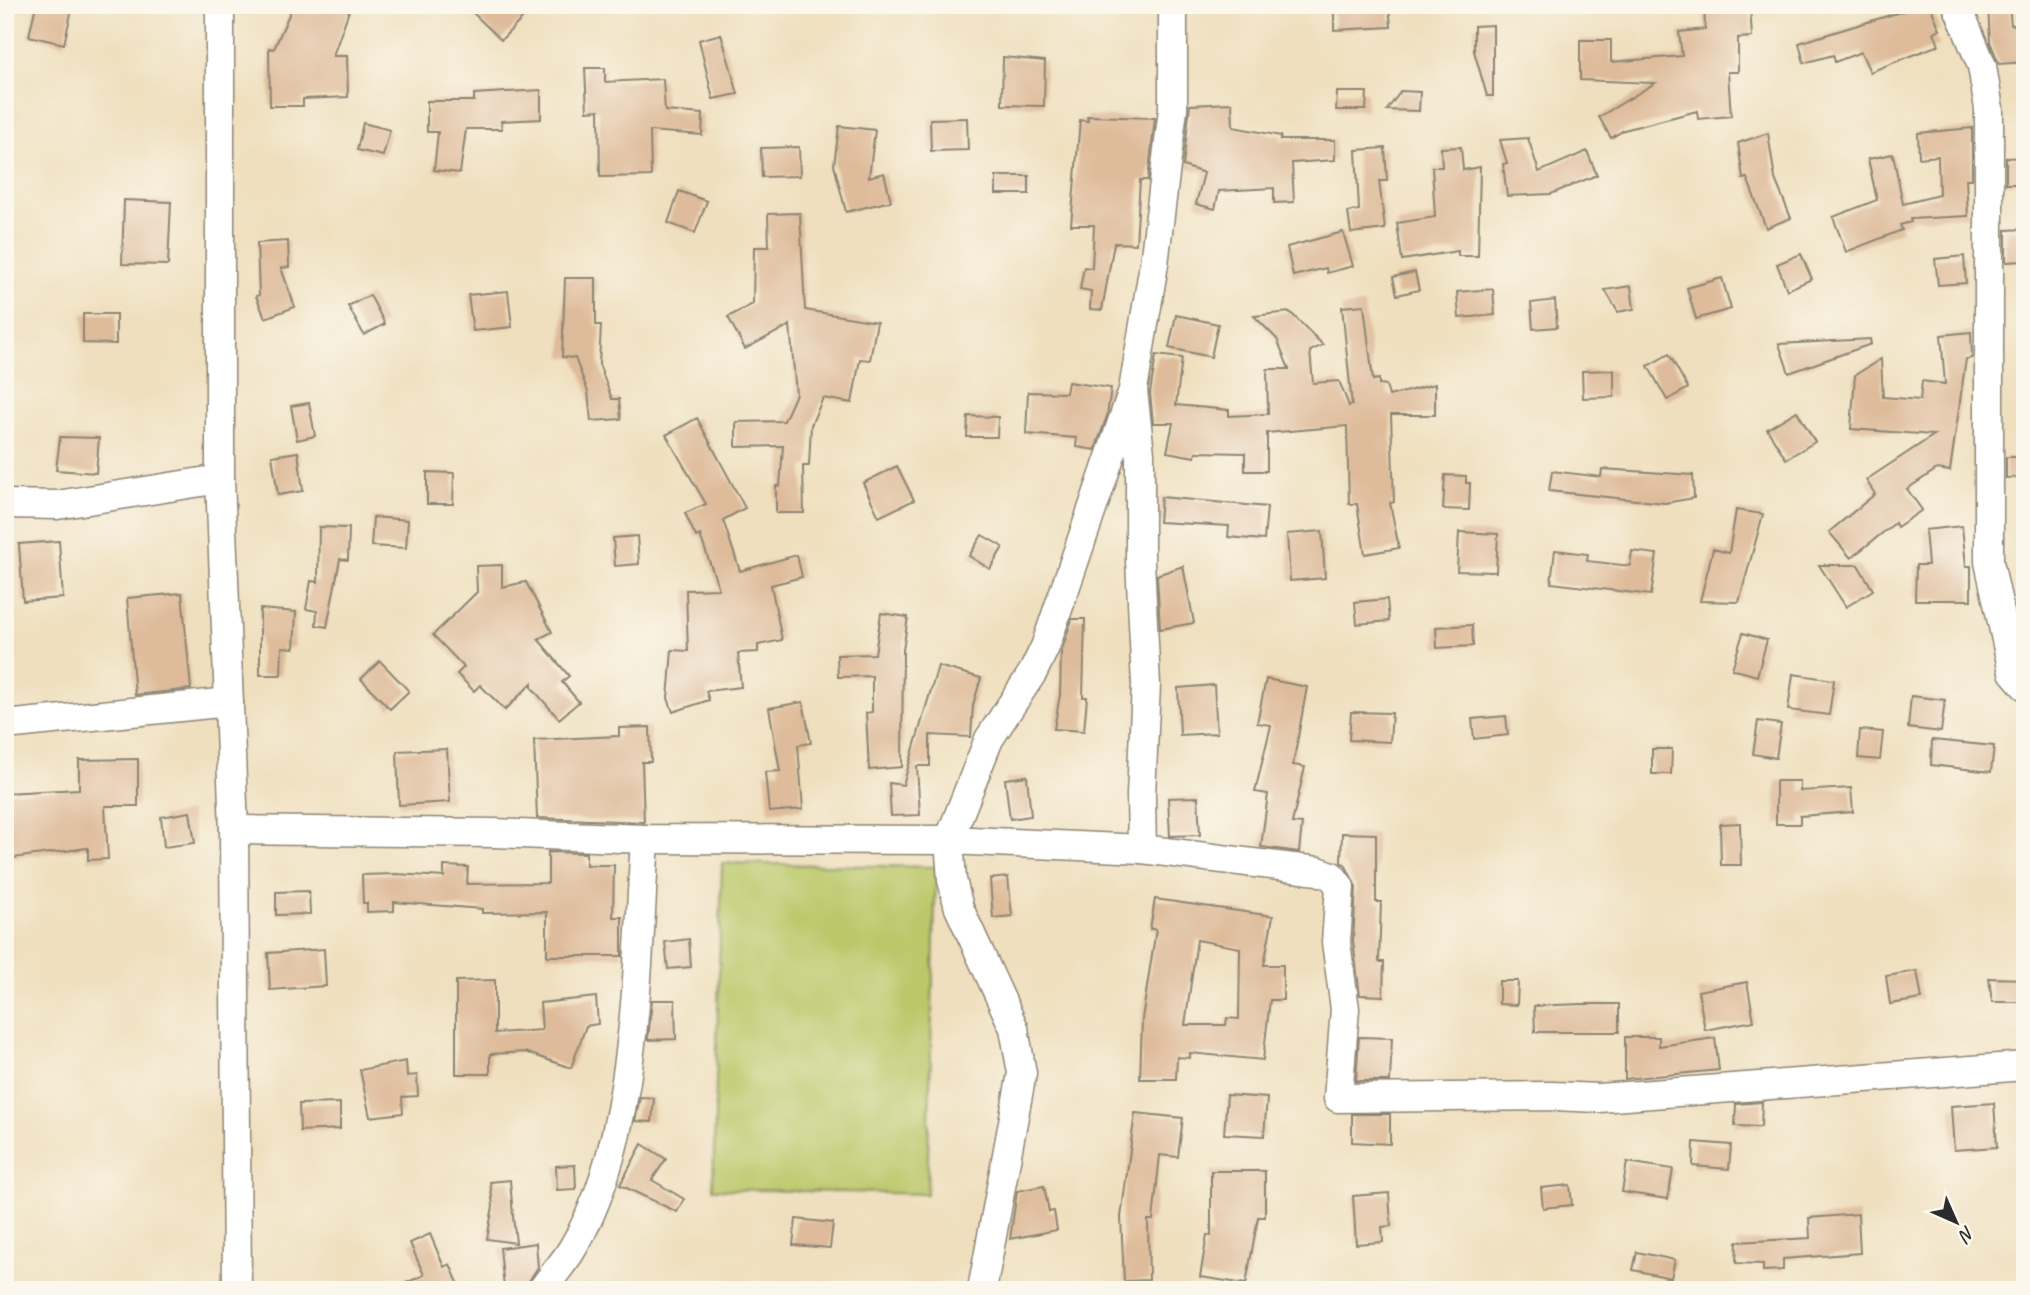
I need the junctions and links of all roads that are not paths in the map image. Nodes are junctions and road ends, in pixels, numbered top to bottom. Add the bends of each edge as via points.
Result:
1 (220, 5) edge
2 (1173, 5) edge
3 (1957, 5) edge
4 (1132, 390) junction
5 (220, 479) junction
6 (5, 504) edge
7 (2025, 686) edge
8 (229, 702) junction
9 (5, 725) edge
10 (234, 830) junction
11 (645, 839) junction
12 (949, 840) junction
13 (1142, 849) junction
14 (2025, 1066) edge
15 (237, 1290) edge
16 (541, 1290) edge
17 (982, 1290) edge

1 - 5 street
2 - 4 street via 1173,109 1154,264
3 - 7 street via 1982,66 1989,109 1989,562 2013,672
4 - 12 street via 1045,647 989,739
4 - 13 street via 1140,453 1146,685
5 - 6 street via 57,505
5 - 8 street
8 - 9 street
8 - 10 street
10 - 11 street
10 - 15 street
11 - 12 street
11 - 16 street via 636,987 617,1130 591,1209 571,1251
12 - 13 street
12 - 17 street via 959,908 1010,1017 1022,1073
13 - 14 street via 1332,876 1340,887 1336,942 1345,1009 1338,1098 1599,1098

